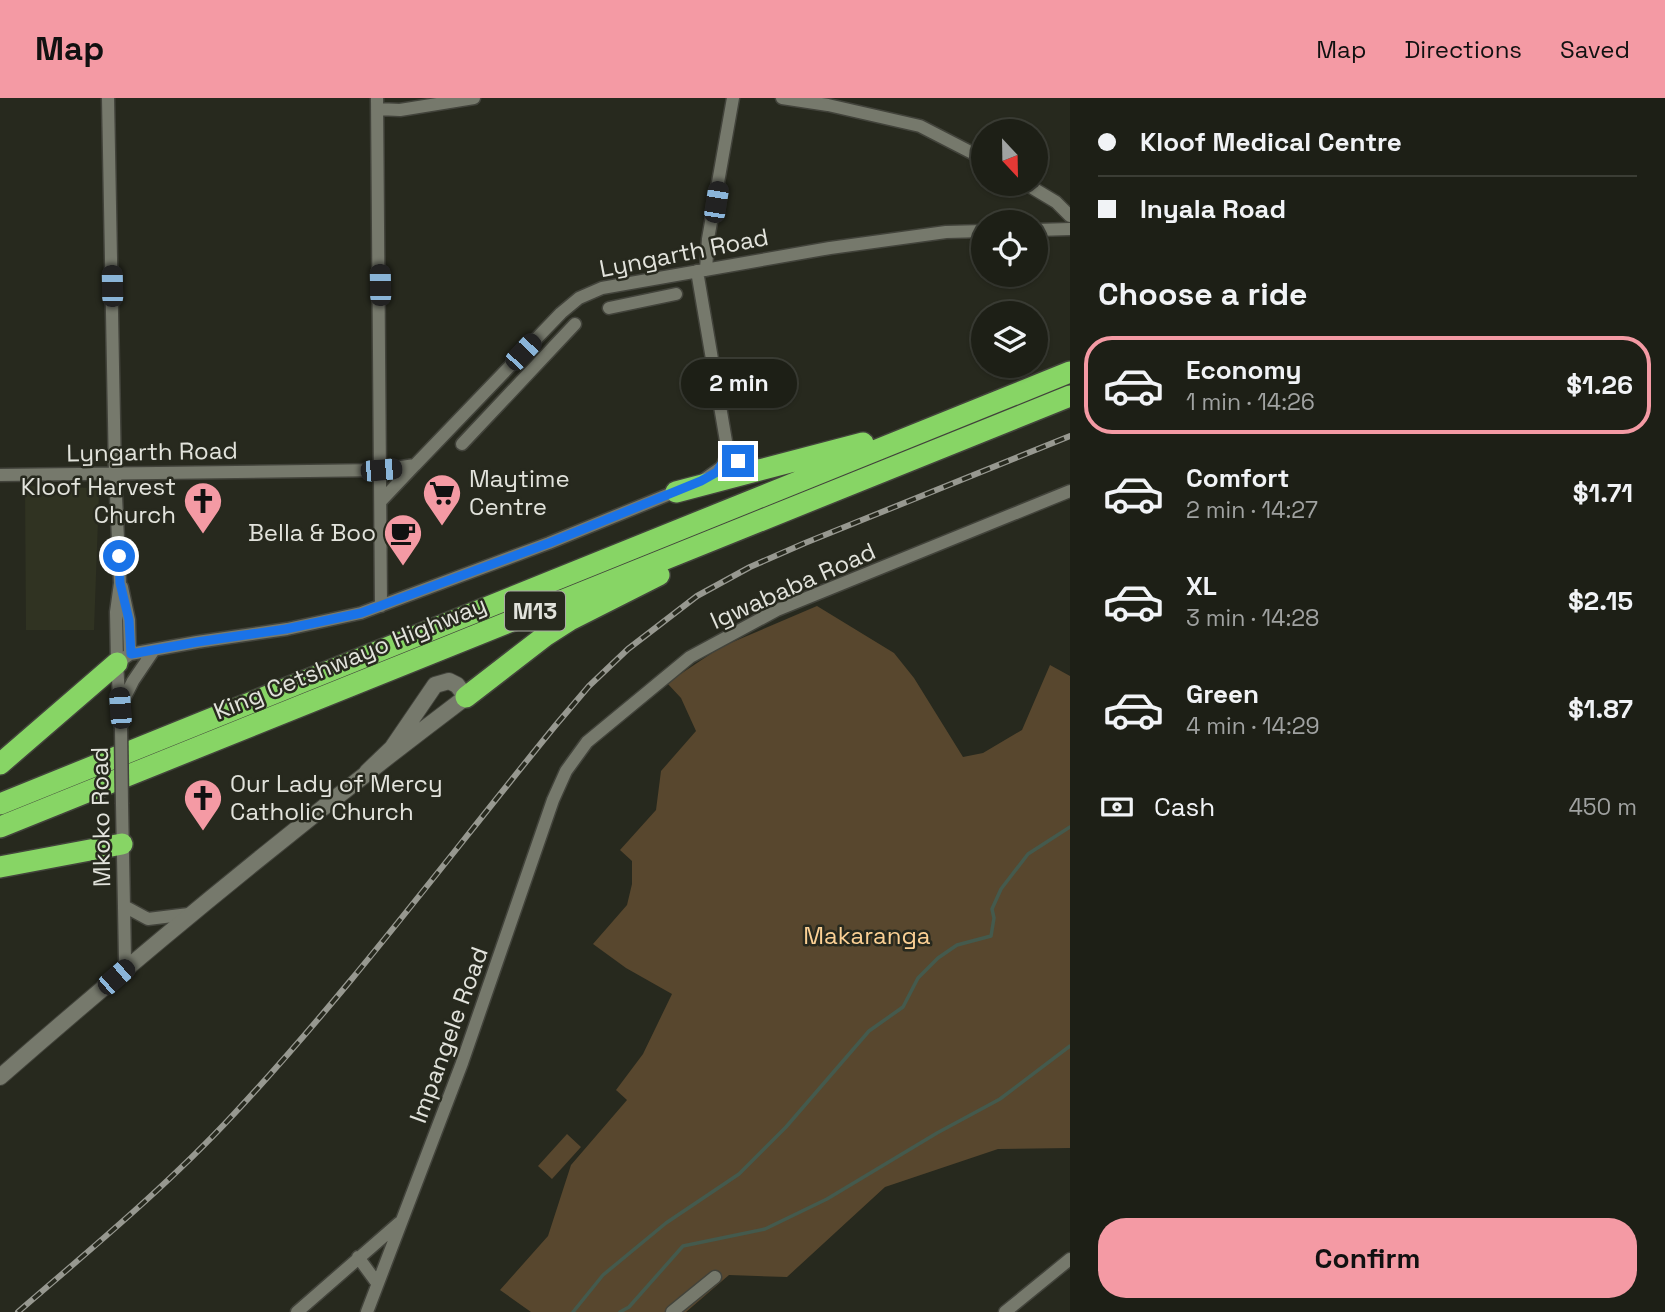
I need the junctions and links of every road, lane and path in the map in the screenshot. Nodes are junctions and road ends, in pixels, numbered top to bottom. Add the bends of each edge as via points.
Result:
1 (108, 98) edge
2 (474, 98) edge
3 (733, 98) edge
4 (782, 98) edge
5 (377, 104) edge
6 (971, 152) edge
7 (1046, 196) edge
8 (1070, 216) edge
9 (1070, 229) edge
10 (1048, 230) edge
11 (971, 231) edge
12 (702, 271) junction
13 (649, 280) junction
14 (676, 295) dead end
15 (652, 298) junction
16 (609, 308) dead end
17 (575, 324) dead end
18 (536, 338) junction
19 (549, 351) junction
20 (1070, 372) edge
21 (1045, 382) junction
22 (1070, 396) edge
23 (462, 444) dead end
24 (728, 453) junction
25 (415, 465) junction
26 (771, 466) junction
27 (381, 470) junction
28 (116, 474) junction
29 (0, 475) edge
30 (1070, 491) edge
31 (676, 492) junction
32 (381, 502) junction
33 (799, 506) junction
34 (381, 606) junction
35 (154, 650) junction
36 (124, 659) junction
37 (466, 697) junction
38 (120, 708) junction
39 (0, 764) edge
40 (566, 771) joint
41 (367, 772) junction
42 (0, 804) edge
43 (0, 827) edge
44 (122, 844) junction
45 (0, 867) edge
46 (124, 906) junction
47 (189, 914) junction
48 (129, 965) junction
49 (0, 1077) edge
50 (400, 1222) junction
51 (358, 1257) junction
52 (1070, 1259) edge
53 (715, 1277) dead end
54 (377, 1283) junction
55 (297, 1312) edge
56 (367, 1312) edge
57 (672, 1312) edge
58 (1005, 1312) edge

1 - 28 street, Mkoko Road
2 - 5 street via 400,110
3 - 12 street
4 - 6 street via 920,126
5 - 27 street
7 - 8 street
9 - 10 street
11 - 12 street, Lyngarth Road via 843,246
12 - 13 street, Lyngarth Road
12 - 24 street
13 - 15 street
13 - 18 street, Lyngarth Road via 585,294
14 - 15 street
15 - 16 street
17 - 19 street
18 - 19 street
18 - 25 street, Lyngarth Road
19 - 23 street
20 - 21 highway, King Cetshwayo Highway / M13
21 - 26 highway via 844,449
21 - 42 highway, King Cetshwayo Highway / M13
22 - 33 highway, King Cetshwayo Highway / M13
24 - 26 street via 745,464
24 - 31 street via 713,475
25 - 27 street, Lyngarth Road
25 - 32 street
26 - 31 highway
27 - 28 street, Lyngarth Road
27 - 32 street
28 - 29 street, Lyngarth Road
28 - 36 street, Mkoko Road via 120,583 116,612
30 - 40 street, Igwababa Road via 777,610 715,643 605,725
31 - 34 street
32 - 34 street
33 - 37 highway via 570,620
33 - 43 highway, King Cetshwayo Highway / M13
34 - 35 street via 332,620
35 - 36 street
35 - 38 street
36 - 38 street, Mkoko Road
36 - 39 highway
37 - 41 street
37 - 41 street via 451,681 435,685 392,748
38 - 44 street, Mkoko Road, bridge
40 - 50 street, Impangele Road
41 - 47 street
44 - 45 highway
44 - 46 street, Mkoko Road
46 - 47 street via 153,919
46 - 48 street, Mkoko Road
47 - 48 street
48 - 49 street
50 - 51 street
50 - 54 street, Impangele Road
51 - 54 street
51 - 55 street
52 - 58 street
53 - 57 street
54 - 56 street, Impangele Road

